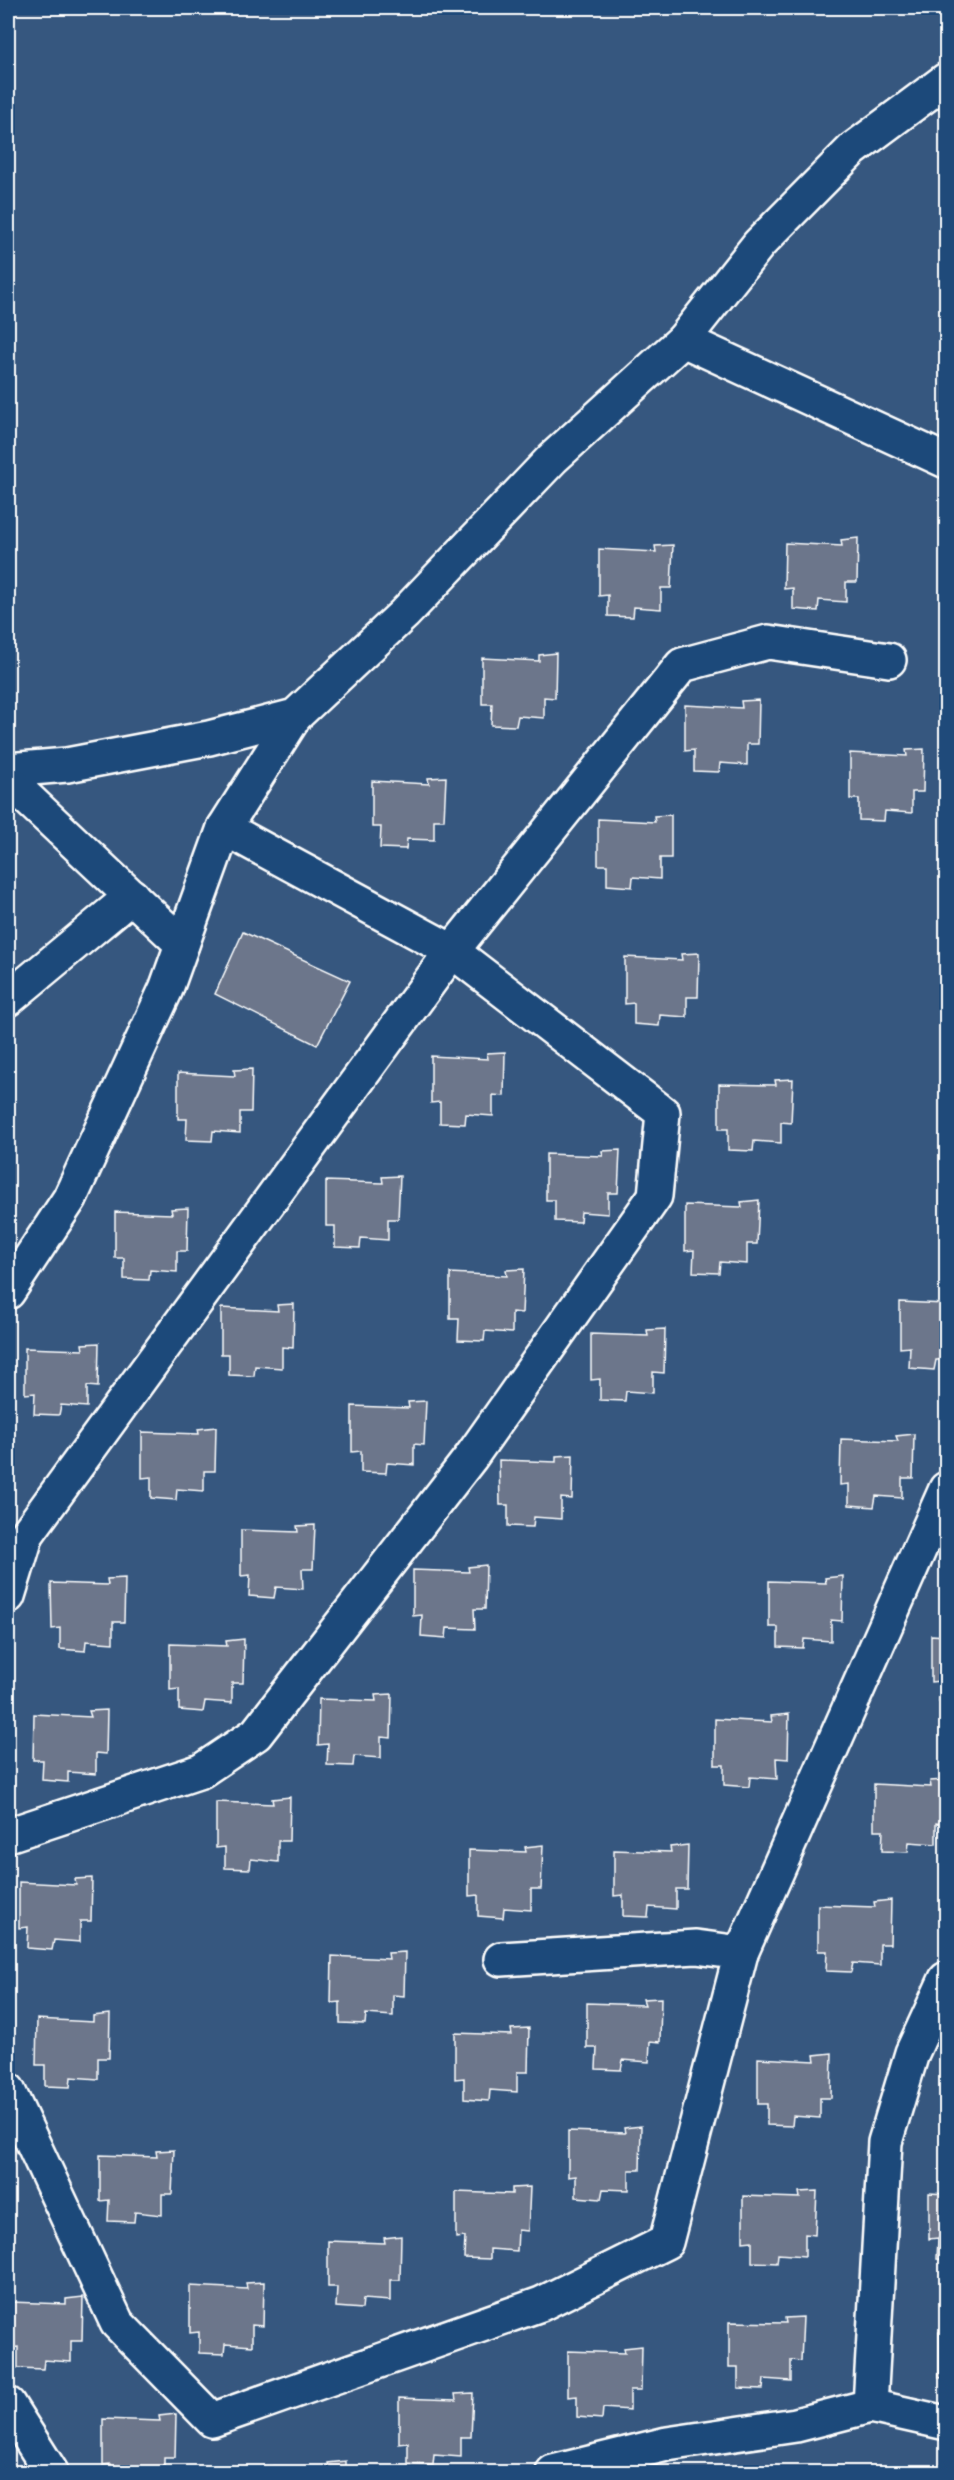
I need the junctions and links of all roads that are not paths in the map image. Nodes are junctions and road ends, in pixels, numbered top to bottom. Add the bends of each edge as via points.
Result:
1 (946, 80) edge
2 (683, 340) junction
3 (946, 461) edge
4 (889, 660) dead end
5 (295, 716) junction
6 (8, 770) edge
7 (8, 780) edge
8 (224, 828) junction
9 (132, 896) junction
10 (182, 944) junction
11 (453, 951) junction
12 (8, 999) edge
13 (8, 1292) edge
14 (946, 1489) edge
15 (8, 1596) edge
16 (8, 1835) edge
17 (741, 1953) junction
18 (501, 1959) dead end
19 (946, 1979) edge
20 (8, 2090) edge
21 (8, 2404) edge
22 (870, 2406) junction
23 (946, 2423) edge
24 (51, 2472) edge
25 (553, 2472) edge

1 - 2 street via 852,150 759,244
2 - 3 street
2 - 5 street via 553,458 404,614
4 - 11 street via 768,642 682,665
5 - 6 street via 209,738 88,761
5 - 8 street
7 - 9 street
8 - 10 street
8 - 11 street
9 - 10 street
9 - 12 street
10 - 13 street via 166,989 70,1198
11 - 15 street via 27,1533
11 - 16 street via 663,1113 655,1196 471,1457 256,1734 201,1771
14 - 17 street
17 - 18 street via 696,1947
17 - 20 street via 666,2242 540,2304 212,2420 117,2323
19 - 22 street via 912,2053 885,2142
21 - 24 street
22 - 23 street
22 - 25 street via 796,2425 667,2444

